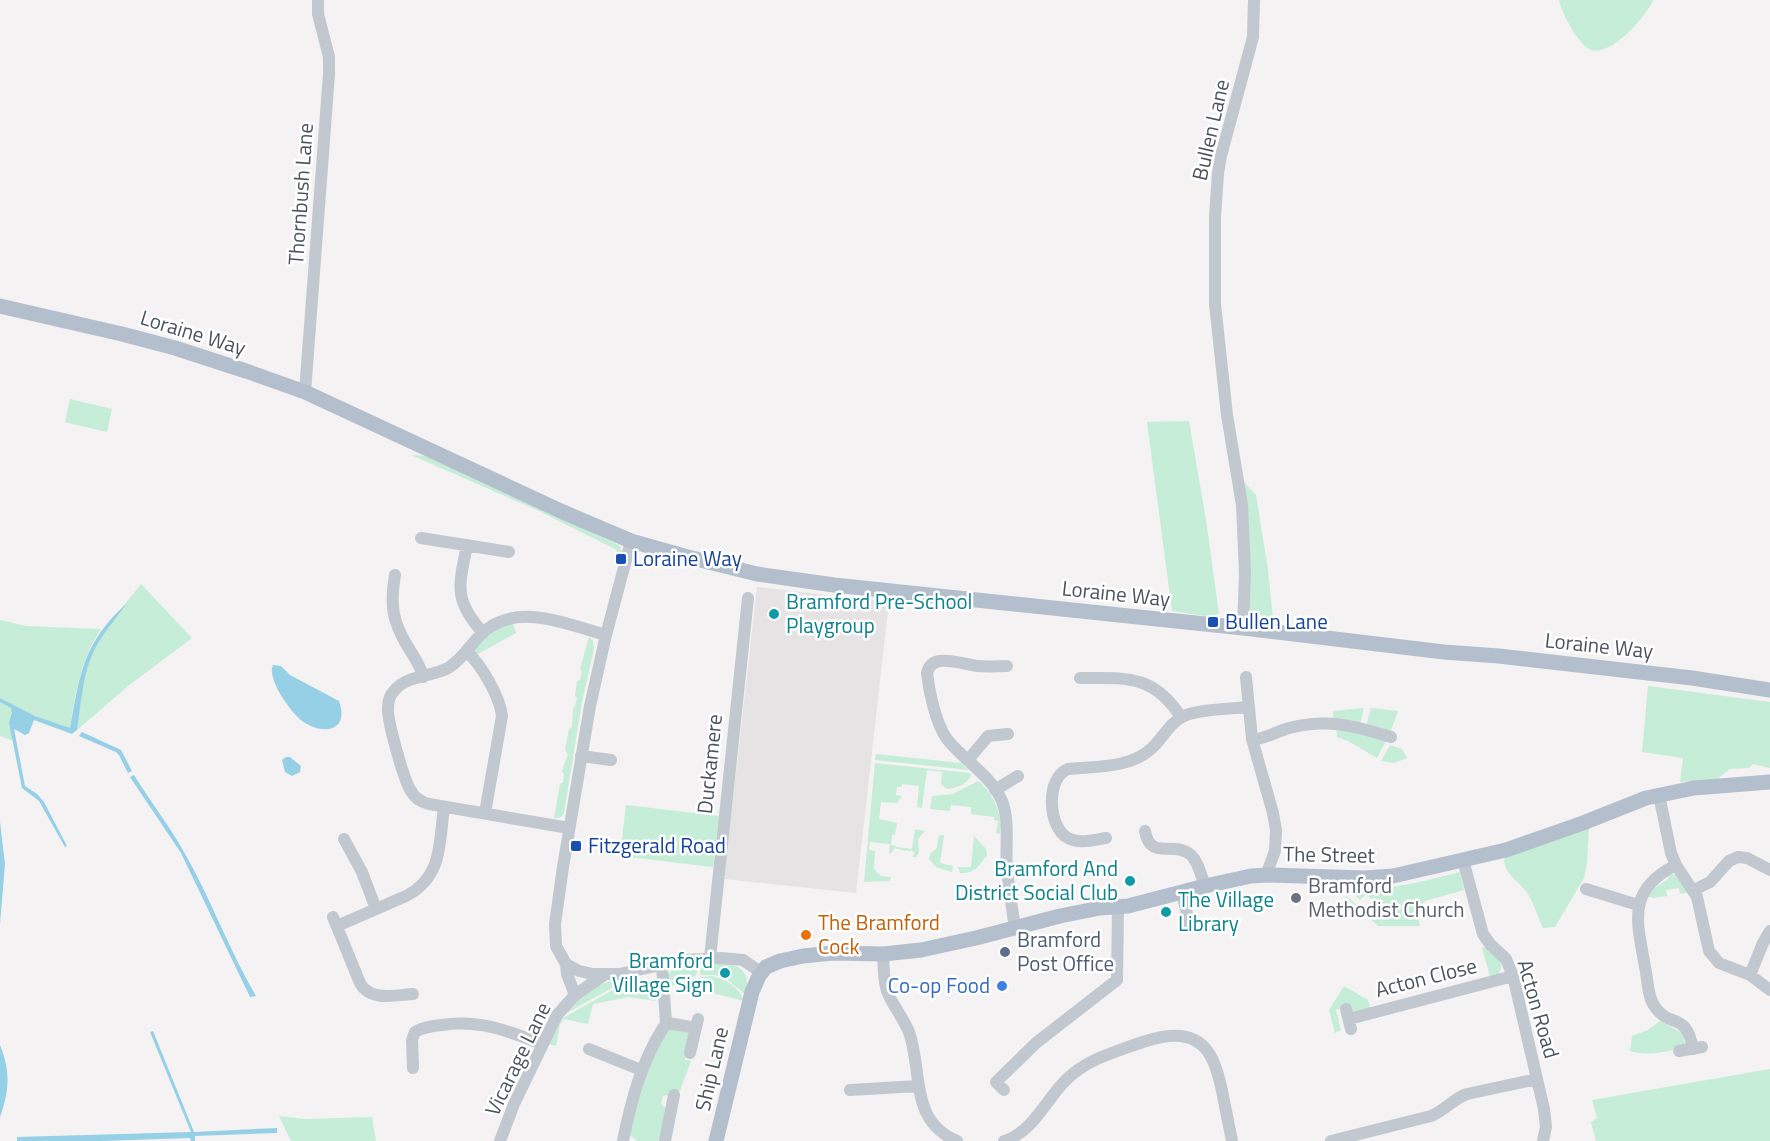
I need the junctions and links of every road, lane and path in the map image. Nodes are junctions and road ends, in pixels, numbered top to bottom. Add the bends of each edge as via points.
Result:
1 (318, 0) edge
2 (1254, 0) edge
3 (0, 306) edge
4 (305, 393) junction
5 (421, 538) dead end
6 (631, 541) junction
7 (467, 545) junction
8 (509, 552) dead end
9 (395, 574) dead end
10 (751, 607) dead end
11 (1243, 628) junction
12 (483, 633) junction
13 (606, 635) junction
14 (467, 652) junction
15 (1009, 665) dead end
16 (423, 677) junction
17 (1246, 677) dead end
18 (1080, 678) dead end
19 (1770, 690) edge
20 (1248, 707) junction
21 (1181, 717) junction
22 (1008, 734) dead end
23 (1391, 737) dead end
24 (1253, 740) junction
25 (581, 756) junction
26 (611, 760) dead end
27 (968, 760) junction
28 (1018, 776) dead end
29 (1770, 782) edge
30 (996, 790) junction
31 (1659, 795) junction
32 (444, 807) junction
33 (485, 813) junction
34 (569, 828) junction
35 (1145, 831) dead end
36 (1172, 834) dead end
37 (1106, 838) dead end
38 (344, 839) dead end
39 (1174, 848) junction
40 (1463, 860) junction
41 (1677, 865) junction
42 (1770, 870) edge
43 (1268, 875) junction
44 (1205, 886) junction
45 (1586, 889) dead end
46 (1694, 890) junction
47 (1182, 893) junction
48 (1638, 905) junction
49 (1118, 907) junction
50 (376, 909) junction
51 (1190, 926) dead end
52 (1015, 928) junction
53 (1770, 931) edge
54 (884, 954) junction
55 (710, 958) junction
56 (566, 964) junction
57 (662, 964) junction
58 (762, 973) junction
59 (604, 975) junction
60 (1750, 975) junction
61 (1513, 976) junction
62 (1770, 990) edge
63 (413, 994) dead end
64 (575, 995) junction
65 (1349, 1019) dead end
66 (666, 1023) junction
67 (542, 1044) junction
68 (589, 1049) dead end
69 (1679, 1051) dead end
70 (690, 1053) dead end
71 (413, 1068) dead end
72 (641, 1070) junction
73 (1537, 1079) junction
74 (918, 1086) junction
75 (850, 1090) dead end
76 (1004, 1090) dead end
77 (674, 1095) dead end
78 (1022, 1138) edge
79 (953, 1140) edge
80 (500, 1141) edge
81 (623, 1141) edge
82 (665, 1141) edge
83 (716, 1141) edge
84 (1004, 1141) edge
85 (1232, 1141) edge
86 (1331, 1141) edge
87 (1543, 1141) edge

1 - 4 street, Thornbush Lane via 329,74
2 - 11 street, Bullen Lane via 1252,37 1221,156 1215,217 1216,317 1242,505
3 - 4 main road, Loraine Way via 175,348
4 - 6 main road, Loraine Way
5 - 7 street
6 - 11 main road, Loraine Way via 734,569 804,581
6 - 13 street
7 - 8 street
7 - 12 street via 462,601
9 - 16 street via 393,616
10 - 55 street, Duckamere
11 - 19 main road, Loraine Way
12 - 13 street via 501,621 524,616
12 - 14 street
13 - 25 street
14 - 16 street via 450,667
14 - 33 street via 478,664 502,716
15 - 27 street via 981,666 948,660 928,669 942,731
16 - 32 street via 404,682 394,690 388,701 388,713 410,790 421,801
17 - 20 street
18 - 21 street via 1142,683 1165,697
20 - 21 street
20 - 24 street
21 - 37 street via 1149,751 1134,760 1068,769 1058,776 1052,791 1054,817 1060,832 1077,841
22 - 27 street via 988,736
23 - 24 street via 1355,726 1324,724 1289,728
24 - 43 street via 1276,830
25 - 26 street
25 - 34 street
27 - 30 street
28 - 30 street
29 - 31 main road, The Street via 1708,786
30 - 52 street via 1005,816
31 - 40 main road, The Street via 1527,843
31 - 41 street
32 - 33 street
32 - 50 street via 437,860 430,876 417,890
33 - 34 street
34 - 56 street via 555,936 558,952
35 - 39 street via 1154,847
36 - 39 street
38 - 50 street
39 - 44 street via 1194,859
40 - 43 main road, The Street via 1365,878
40 - 61 street, Acton Road via 1483,934 1506,959
41 - 46 street
41 - 48 street via 1651,883
42 - 46 street via 1738,857 1729,861 1710,882
43 - 44 main road, The Street
44 - 47 main road, The Street
45 - 48 street
46 - 60 street via 1711,955 1723,965
47 - 49 main road, The Street
47 - 51 street
48 - 69 street via 1637,921 1652,1001 1661,1013 1686,1028 1698,1048
49 - 52 main road, The Street
49 - 76 street via 1117,980 1035,1043 996,1082
50 - 63 street via 335,921 360,983 366,992 375,995
52 - 54 main road, The Street via 921,950
53 - 60 street
54 - 58 main road via 807,955 775,963
54 - 74 street via 885,986 908,1031
55 - 57 street
55 - 58 street via 740,959
56 - 59 street via 582,972
56 - 64 street
57 - 59 street
57 - 66 street
58 - 83 main road, Ship Lane via 750,1001
59 - 64 street, Vicarage Lane
60 - 62 street
61 - 65 street, Acton Close
61 - 73 street, Acton Road
64 - 67 street, Vicarage Lane via 557,1015
66 - 70 street via 697,1024
66 - 72 street
67 - 71 street via 474,1023 424,1028 414,1035
67 - 80 street, Vicarage Lane
68 - 72 street
72 - 81 street
73 - 86 street via 1467,1094 1431,1116
73 - 87 street, Acton Road via 1546,1117
74 - 75 street
74 - 79 street via 927,1115
77 - 82 street
78 - 84 street
78 - 85 street via 1065,1080 1083,1066 1104,1055 1171,1035 1188,1037 1211,1054 1218,1070

